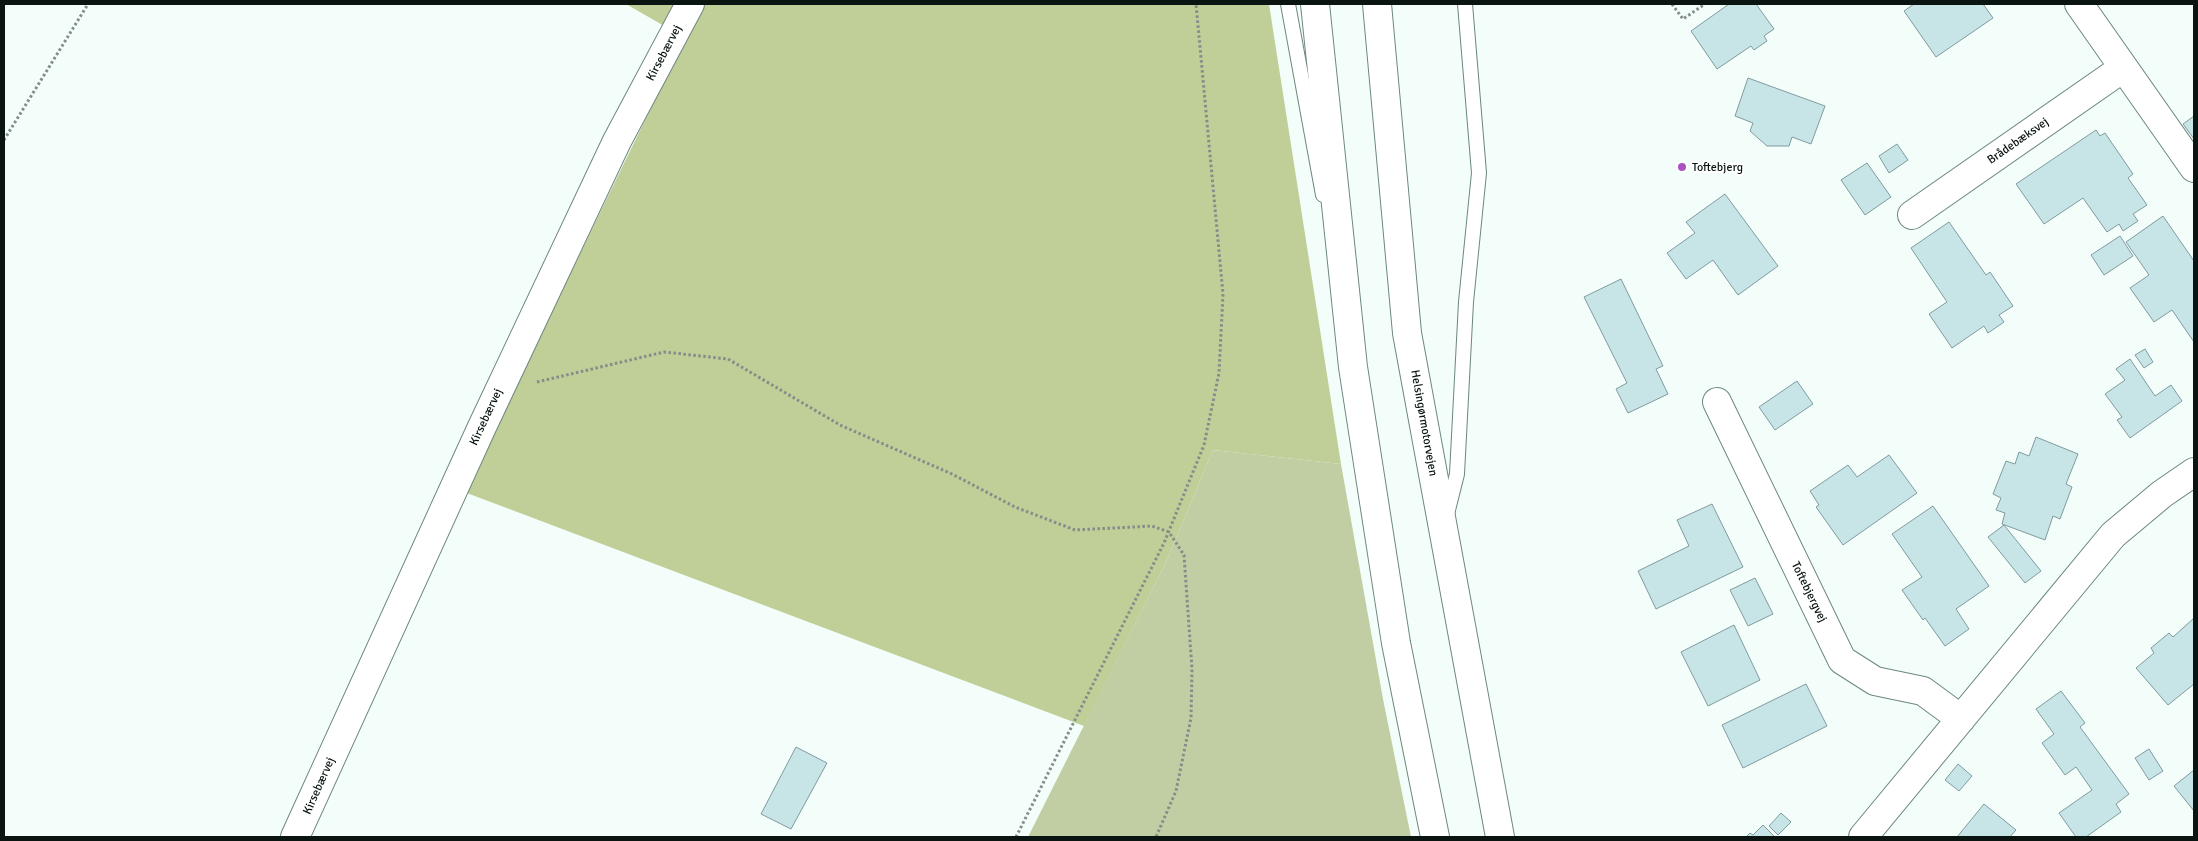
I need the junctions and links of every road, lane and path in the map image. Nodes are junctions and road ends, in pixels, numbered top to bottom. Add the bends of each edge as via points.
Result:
1 (88, 4) edge
2 (690, 4) edge
3 (1196, 4) edge
4 (1288, 4) edge
5 (1315, 4) edge
6 (1377, 4) edge
7 (1465, 4) edge
8 (1672, 4) edge
9 (1705, 4) edge
10 (2078, 4) edge
11 (2123, 68) junction
12 (4, 140) edge
13 (2194, 168) edge
14 (1912, 215) dead end
15 (1354, 367) junction
16 (499, 389) junction
17 (1717, 402) dead end
18 (2194, 472) edge
19 (1443, 530) junction
20 (1168, 532) junction
21 (1961, 718) junction
22 (295, 837) edge
23 (1016, 837) edge
24 (1156, 837) edge
25 (1434, 837) edge
26 (1500, 837) edge
27 (1863, 837) edge

1 - 12 path
2 - 16 main road, Kirsebærvej via 617,141
3 - 20 path via 1223,294 1219,373 1204,445
4 - 15 lane
5 - 15 main road
6 - 19 main road, Helsingørmotorvejen via 1407,333
7 - 19 lane via 1479,173 1466,302 1457,474
8 - 9 path via 1683,19
10 - 11 main road
11 - 13 main road
11 - 14 main road, Brådebæksvej
15 - 25 main road via 1396,643
16 - 20 path via 664,352 728,359 840,425 952,474 1015,507 1075,530 1152,526
16 - 22 main road, Kirsebærvej
17 - 21 main road, Toftebjergvej via 1842,660 1875,681 1923,690
18 - 21 main road via 2113,535
19 - 26 main road, Helsingørmotorvejen
20 - 23 path
20 - 24 path via 1184,555 1192,669 1191,718 1176,791
21 - 27 main road

